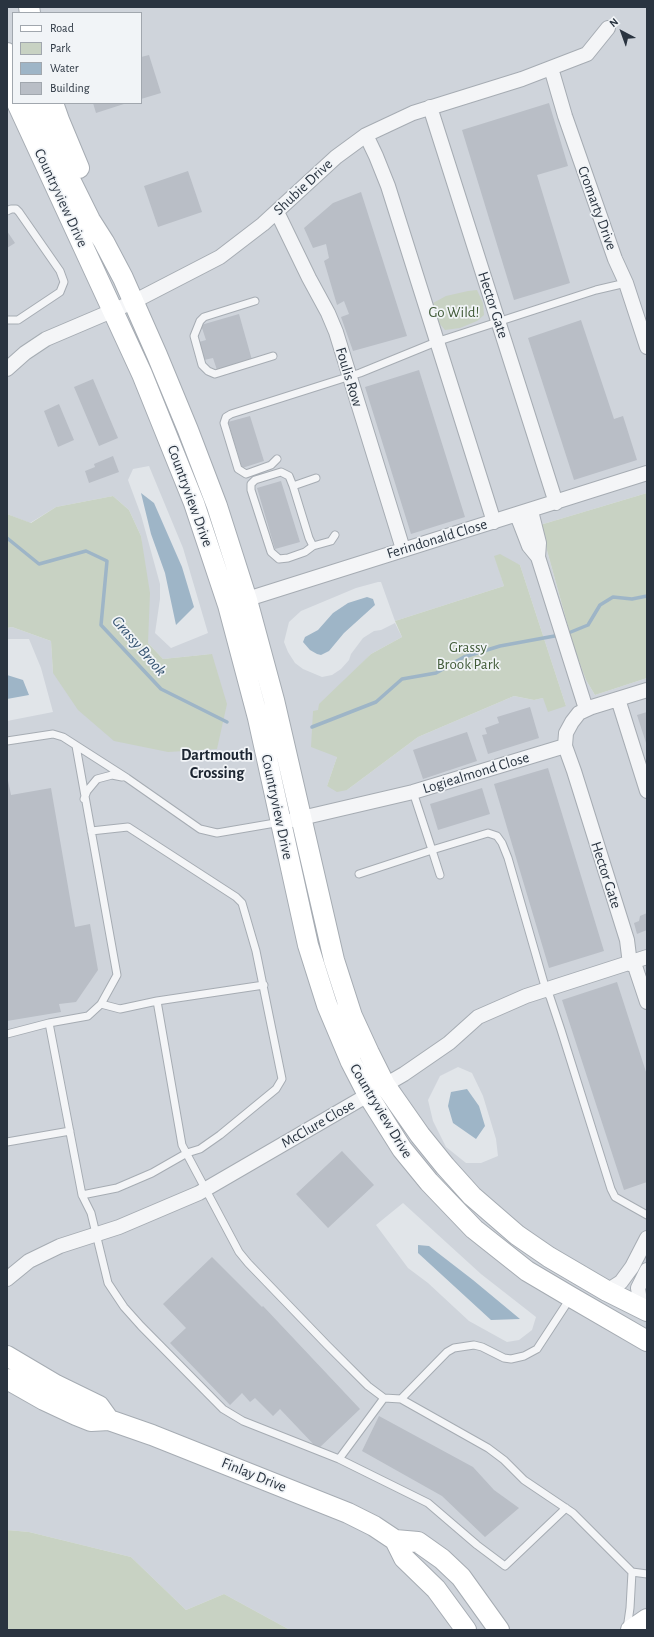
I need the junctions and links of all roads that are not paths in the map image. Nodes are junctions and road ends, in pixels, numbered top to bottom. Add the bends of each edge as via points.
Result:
1 (608, 28) dead end
2 (7, 54) edge
3 (12, 63) edge
4 (551, 68) junction
5 (7, 82) edge
6 (12, 93) edge
7 (17, 104) edge
8 (32, 104) edge
9 (53, 104) edge
10 (430, 107) junction
11 (366, 135) junction
12 (7, 211) edge
13 (277, 212) junction
14 (104, 242) junction
15 (626, 283) junction
16 (255, 301) dead end
17 (133, 302) junction
18 (113, 311) junction
19 (7, 320) edge
20 (499, 322) junction
21 (436, 342) junction
22 (647, 347) edge
23 (273, 356) dead end
24 (7, 369) edge
25 (350, 377) junction
26 (277, 459) dead end
27 (647, 473) edge
28 (316, 478) dead end
29 (293, 486) junction
30 (556, 502) junction
31 (531, 511) junction
32 (517, 515) junction
33 (494, 522) junction
34 (335, 535) dead end
35 (313, 546) junction
36 (404, 549) junction
37 (538, 557) junction
38 (247, 600) junction
39 (228, 605) junction
40 (647, 690) edge
41 (618, 698) junction
42 (586, 709) junction
43 (7, 741) edge
44 (76, 746) junction
45 (564, 746) junction
46 (127, 778) junction
47 (647, 791) edge
48 (413, 792) junction
49 (84, 799) junction
50 (302, 818) junction
51 (281, 822) junction
52 (91, 831) junction
53 (432, 850) junction
54 (359, 874) dead end
55 (440, 875) dead end
56 (647, 957) edge
57 (630, 964) junction
58 (264, 985) junction
59 (546, 990) junction
60 (157, 1001) junction
61 (647, 1002) edge
62 (101, 1004) junction
63 (49, 1023) junction
64 (7, 1034) edge
65 (385, 1085) junction
66 (368, 1095) junction
67 (70, 1131) junction
68 (7, 1142) edge
69 (186, 1153) junction
70 (206, 1190) junction
71 (82, 1196) junction
72 (647, 1215) edge
73 (96, 1235) junction
74 (647, 1238) edge
75 (647, 1270) edge
76 (7, 1279) edge
77 (607, 1291) junction
78 (571, 1297) junction
79 (644, 1310) edge
80 (647, 1341) edge
81 (7, 1356) edge
82 (7, 1379) edge
83 (384, 1398) junction
84 (401, 1399) junction
85 (109, 1420) junction
86 (339, 1458) junction
87 (566, 1508) junction
88 (395, 1540) junction
89 (632, 1572) junction
90 (647, 1574) edge
91 (647, 1619) edge
92 (466, 1630) edge
93 (499, 1630) edge
94 (627, 1630) edge
95 (631, 1630) edge

1 - 4 street, Shubie Drive via 587,54
2 - 3 street
4 - 10 street, Shubie Drive
4 - 15 street, Cromarty Drive via 565,116 615,259
5 - 6 street
7 - 18 street, Countryview Drive
8 - 14 street, Countryview Drive via 90,220
9 - 14 street via 96,212
10 - 11 street, Shubie Drive via 397,119
10 - 20 street, Hector Gate
11 - 13 street, Shubie Drive via 336,157
11 - 21 street via 388,186
12 - 19 lane via 16,209 19,212 60,271 64,282 60,292 18,320
13 - 17 street, Shubie Drive via 220,258
13 - 25 street, Foulis Row via 328,313
14 - 17 street, Countryview Drive
15 - 20 lane via 596,290
15 - 22 street, Cromarty Drive
16 - 23 lane via 204,317 200,321 194,336 202,365 215,374
17 - 18 street, Shubie Drive
17 - 38 street, Countryview Drive via 158,355 201,461
18 - 24 street, Shubie Drive via 46,339
18 - 39 street, Countryview Drive via 174,450
20 - 21 lane
20 - 30 street, Hector Gate
21 - 25 lane
21 - 33 street
25 - 26 lane via 226,417 224,423 238,468 246,474 271,465
25 - 36 street, Foulis Row
27 - 30 street, Ferindonald Close
28 - 29 lane
29 - 35 lane
29 - 35 lane via 289,476 281,472 255,480 251,484 251,490 271,552 279,559 288,558
30 - 31 street, Ferindonald Close
31 - 32 street, Ferindonald Close
31 - 37 street via 539,543
32 - 33 street, Ferindonald Close
32 - 37 street via 529,546
33 - 36 street, Ferindonald Close
34 - 35 lane via 331,541
36 - 38 street, Ferindonald Close
37 - 42 street
38 - 39 street, Ferindonald Close
38 - 50 street, Countryview Drive via 278,714
39 - 51 street, Countryview Drive via 260,725
40 - 41 street
41 - 42 street
41 - 47 street
42 - 45 street via 572,722 566,733
43 - 44 lane via 53,734
44 - 46 lane
44 - 49 lane
45 - 48 street, Logiealmond Close
45 - 57 street, Hector Gate via 627,940
46 - 49 lane via 112,775 97,779
46 - 51 lane via 200,829 217,833
48 - 50 street, Logiealmond Close
48 - 53 lane
49 - 52 lane
50 - 51 street, Logiealmond Close
50 - 65 street, Countryview Drive via 339,979 360,1034
51 - 66 street, Countryview Drive via 302,922 316,973 336,1030
52 - 58 lane via 128,827 236,897 242,903
52 - 62 lane via 117,975
53 - 54 lane
53 - 55 lane
53 - 59 lane via 488,833 497,836 508,858
56 - 57 street, McClure Close
57 - 59 street, McClure Close
57 - 61 street, Hector Gate via 635,966
58 - 60 lane
58 - 69 lane via 282,1079 276,1089 220,1135 200,1149
59 - 65 street, McClure Close via 478,1017 449,1042
59 - 72 lane via 611,1189 615,1197
60 - 62 lane via 120,1009
60 - 69 lane via 182,1145
62 - 63 lane via 88,1016
63 - 64 lane
63 - 67 lane
65 - 66 street, McClure Close
65 - 77 street, Countryview Drive via 432,1151 472,1196 533,1246
66 - 70 street, McClure Close
66 - 78 street, Countryview Drive via 390,1132 415,1166 458,1214 509,1257
67 - 68 lane
67 - 71 lane
69 - 70 lane
69 - 71 lane via 152,1174 117,1188
70 - 73 street, McClure Close
70 - 83 lane via 239,1252 248,1263 368,1386
71 - 73 lane via 91,1214
73 - 76 street, McClure Close via 60,1246 29,1261
73 - 86 lane via 108,1283 124,1307 223,1409 243,1421
74 - 77 street via 621,1282
75 - 79 street via 638,1288
77 - 79 street, Countryview Drive
78 - 80 street, Countryview Drive
78 - 84 lane via 537,1349 511,1359 474,1345 454,1348
81 - 85 street via 56,1385 99,1406
82 - 85 street, Finlay Drive via 76,1415 91,1421
83 - 84 lane
83 - 86 lane
84 - 87 lane via 488,1448 524,1480
85 - 88 street, Finlay Drive via 232,1466 348,1514 374,1526
86 - 87 lane via 428,1503 505,1566
87 - 89 lane
88 - 92 street, Finlay Drive via 404,1558 436,1589
88 - 93 street, Finlay Drive via 418,1542 442,1559 460,1577
89 - 90 lane
89 - 94 lane
91 - 95 street

